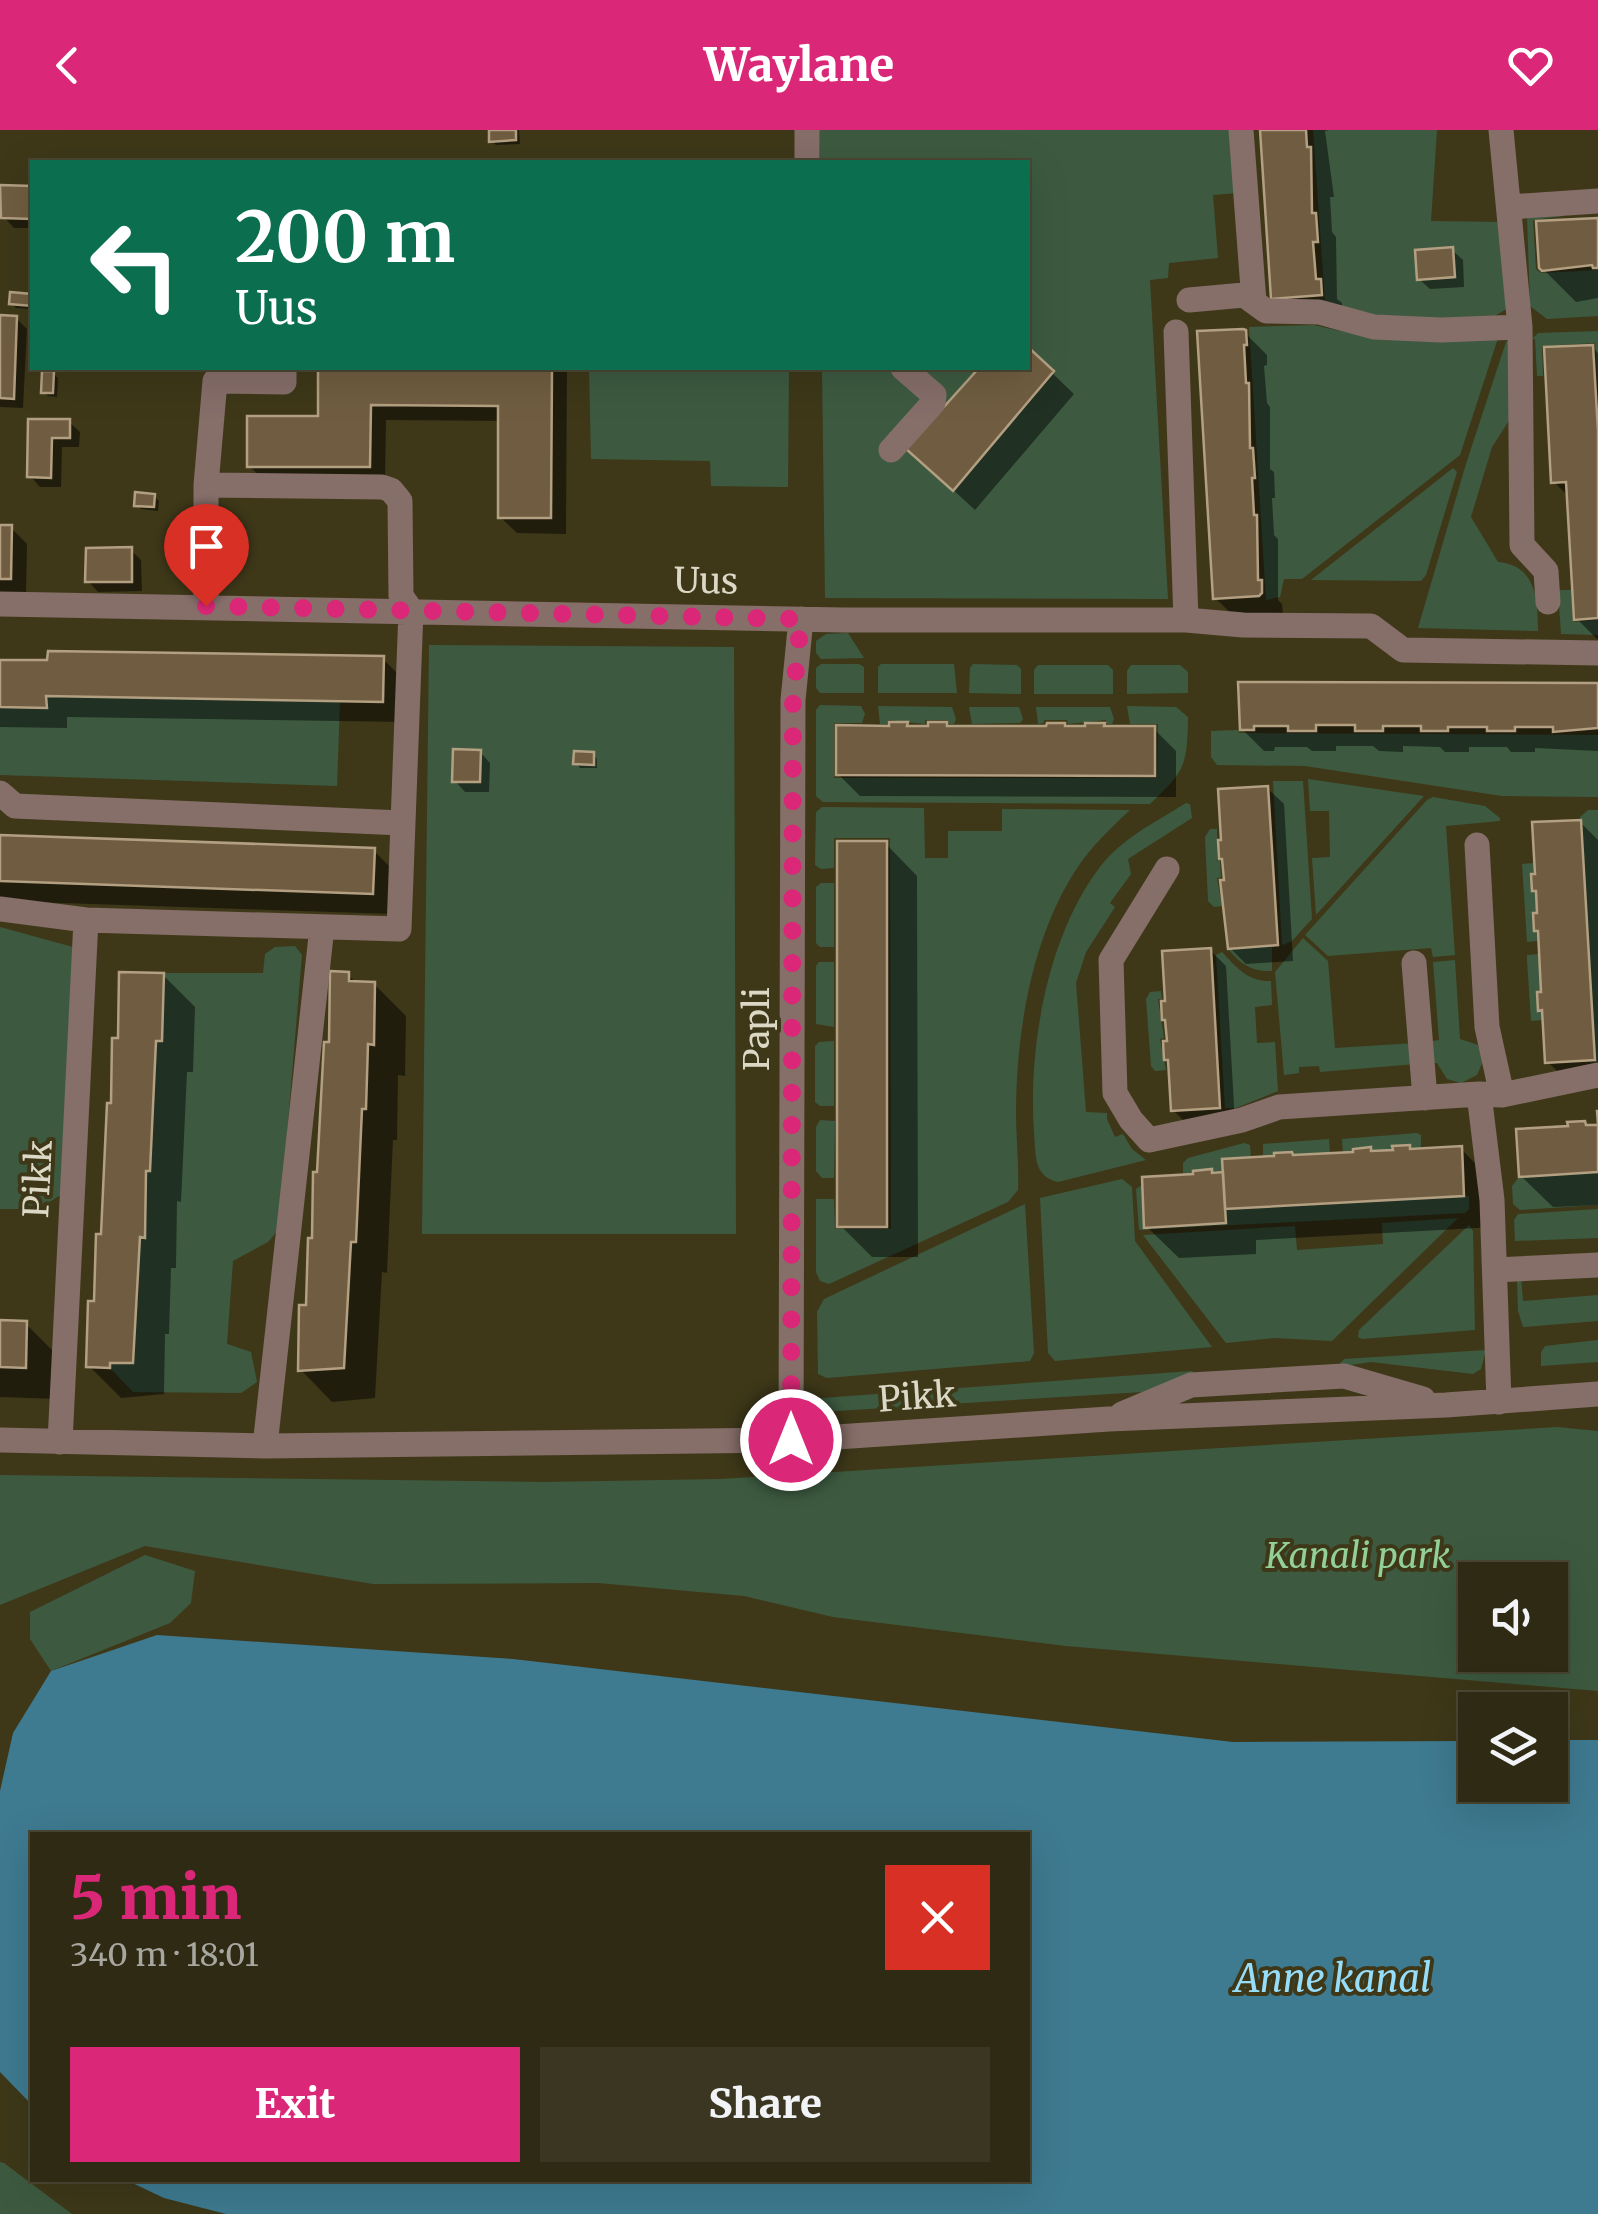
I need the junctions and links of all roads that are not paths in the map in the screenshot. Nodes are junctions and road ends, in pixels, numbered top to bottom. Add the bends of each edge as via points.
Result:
1 (806, 130) edge
2 (1241, 130) edge
3 (1501, 130) edge
4 (806, 160) edge
5 (1598, 201) edge
6 (1509, 207) junction
7 (1188, 300) dead end
8 (1254, 302) junction
9 (1520, 327) junction
10 (1176, 332) dead end
11 (284, 370) edge
12 (905, 370) edge
13 (891, 450) dead end
14 (206, 485) junction
15 (1548, 602) dead end
16 (0, 604) edge
17 (206, 606) junction
18 (412, 610) junction
19 (801, 619) junction
20 (1186, 620) junction
21 (1598, 654) edge
22 (0, 793) edge
23 (402, 824) junction
24 (1477, 845) dead end
25 (1167, 869) dead end
26 (0, 909) edge
27 (86, 920) junction
28 (322, 927) junction
29 (1414, 962) dead end
30 (1598, 1075) edge
31 (1490, 1094) junction
32 (1425, 1098) junction
33 (1598, 1265) edge
34 (1494, 1270) junction
35 (1598, 1394) edge
36 (1555, 1396) junction
37 (1499, 1402) junction
38 (1598, 1405) edge
39 (0, 1440) edge
40 (791, 1440) junction
41 (60, 1442) junction
42 (265, 1446) junction

1 - 4 street
2 - 8 street
3 - 6 street
5 - 6 street
6 - 9 street
7 - 8 street via 1244,295
8 - 9 street via 1266,311 1319,312 1374,326
9 - 15 street via 1522,545 1546,571
10 - 20 street
11 - 14 street via 284,382 215,381
12 - 13 street via 934,395 934,403
14 - 17 street
14 - 18 street via 392,490 400,501 401,596
16 - 17 street, Uus
17 - 18 street, Uus
18 - 19 street, Uus
18 - 23 street
19 - 20 street, Uus
19 - 40 street, Papli via 793,718
20 - 21 street, Uus via 1370,626 1403,650
22 - 23 street via 14,806
23 - 28 street via 399,929
24 - 31 street
25 - 32 street via 1111,960 1115,1093 1150,1140 1279,1107
26 - 27 street
27 - 28 street
27 - 41 street, Pikk
28 - 42 street
29 - 32 street
30 - 31 street
31 - 32 street
31 - 34 street
33 - 34 street
34 - 37 street
35 - 36 street, Pikk
36 - 37 street, Pikk
36 - 38 street
37 - 40 street, Pikk
39 - 41 street, Pikk
40 - 42 street, Pikk
41 - 42 street, Pikk

